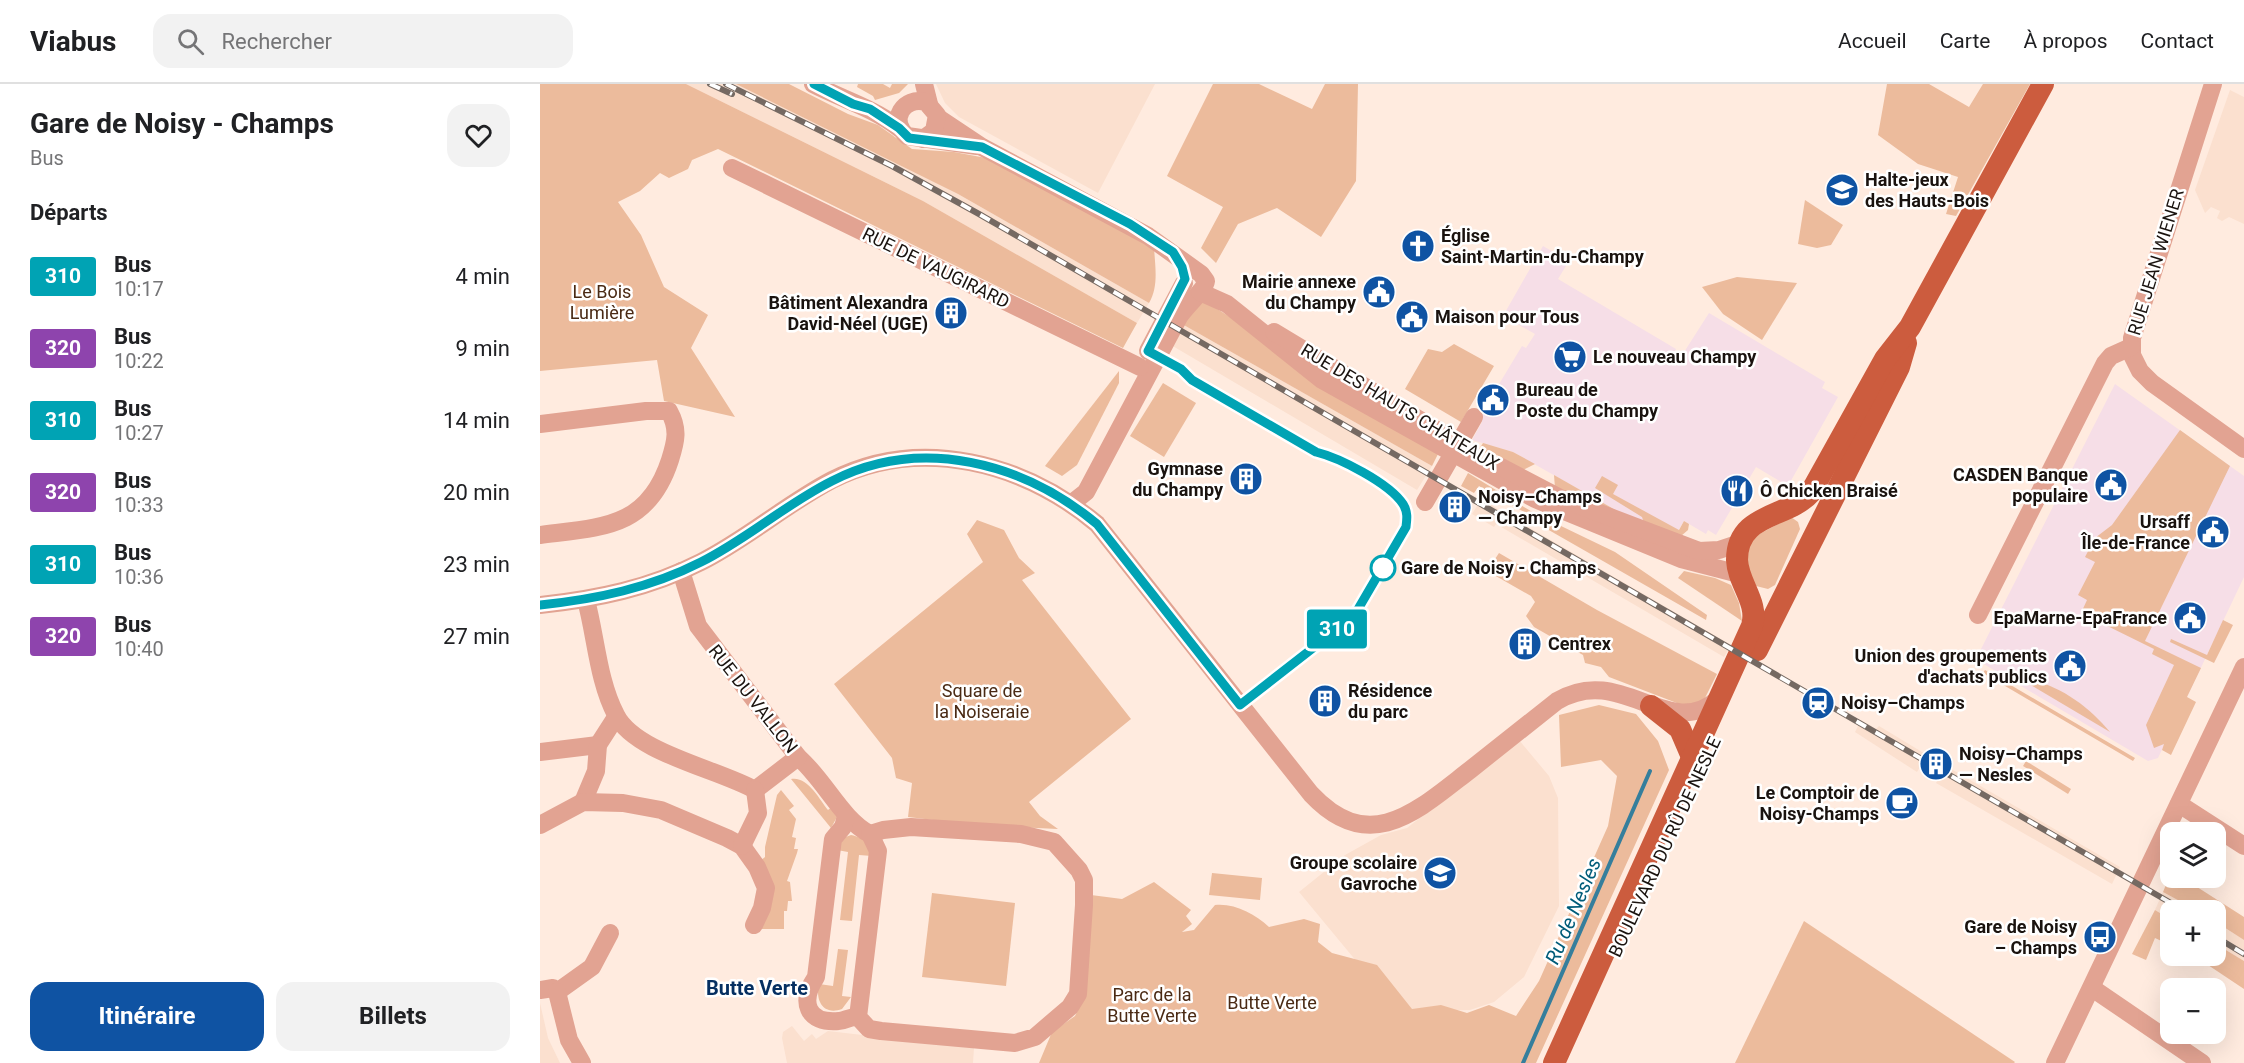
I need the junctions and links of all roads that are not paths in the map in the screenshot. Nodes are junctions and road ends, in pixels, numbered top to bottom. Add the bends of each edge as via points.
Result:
1 (813, 84) edge
2 (924, 84) edge
3 (2043, 84) edge
4 (2213, 84) edge
5 (910, 97) edge
6 (870, 109) junction
7 (933, 111) junction
8 (899, 128) junction
9 (923, 139) junction
10 (982, 147) junction
11 (732, 168) dead end
12 (1195, 284) junction
13 (1910, 327) junction
14 (1161, 337) junction
15 (2131, 347) junction
16 (1140, 367) junction
17 (1474, 417) dead end
18 (540, 424) edge
19 (2244, 449) edge
20 (1088, 470) junction
21 (1047, 489) junction
22 (1079, 498) junction
23 (1425, 502) dead end
24 (1782, 510) junction
25 (540, 534) edge
26 (1740, 543) junction
27 (1808, 546) junction
28 (681, 571) junction
29 (1739, 574) junction
30 (1790, 580) junction
31 (586, 600) junction
32 (540, 605) edge
33 (1978, 615) dead end
34 (1758, 630) junction
35 (2244, 667) edge
36 (1727, 692) junction
37 (1651, 706) junction
38 (616, 717) junction
39 (598, 745) junction
40 (540, 752) edge
41 (798, 757) junction
42 (1692, 757) junction
43 (755, 790) junction
44 (583, 802) junction
45 (2179, 804) junction
46 (846, 816) junction
47 (540, 825) edge
48 (870, 834) junction
49 (742, 846) junction
50 (2244, 846) edge
51 (754, 925) dead end
52 (610, 933) dead end
53 (2092, 988) junction
54 (548, 991) edge
55 (858, 1017) junction
56 (582, 1063) edge
57 (1554, 1063) edge
58 (1568, 1063) edge
59 (2055, 1063) edge
60 (2202, 1063) edge

1 - 6 street
2 - 7 street
3 - 13 main road
4 - 15 street, RUE JEAN WIENER
5 - 6 street
5 - 7 street
5 - 8 street via 899,113
6 - 8 street
7 - 9 street via 934,131
7 - 10 street, RUE DES HAUTS CHÂTEAUX
8 - 9 street via 909,138
9 - 10 street, RUE DES HAUTS CHÂTEAUX
10 - 12 street, RUE DES HAUTS CHÂTEAUX via 1130,224 1173,252
11 - 16 street, RUE DE VAUGIRARD
12 - 14 street
12 - 26 street, RUE DES HAUTS CHÂTEAUX via 1485,459 1560,498 1699,551
12 - 29 street, RUE DES HAUTS CHÂTEAUX via 1227,304 1322,380 1555,510 1681,559
13 - 24 main road via 1885,359 1810,492 1797,504
13 - 27 main road via 1899,367
14 - 16 street
14 - 22 street
15 - 19 street via 2140,371 2152,383
15 - 33 street, RUE JEAN WIENER via 2105,363
16 - 20 street
17 - 23 street
18 - 25 street via 669,411 677,434 666,475 644,508 607,524
20 - 21 street via 1075,487
20 - 22 street
21 - 22 street
21 - 28 street via 975,462 897,460 868,466 830,482 727,548
22 - 37 street via 1311,794 1346,820 1381,824 1412,814 1564,696 1605,690
24 - 26 main road via 1758,520
24 - 27 main road via 1803,519
26 - 29 main road
27 - 30 main road
28 - 31 street
28 - 41 street, RUE DU VALLON via 698,627
29 - 30 main road via 1757,594 1767,598
29 - 34 main road
30 - 34 main road, BOULEVARD DU RÛ DE NESLE
31 - 32 street
31 - 38 street
34 - 36 main road, BOULEVARD DU RÛ DE NESLE
35 - 45 street
36 - 37 street via 1709,707 1695,712 1672,712
36 - 42 main road
36 - 58 main road, BOULEVARD DU RÛ DE NESLE
37 - 42 main road via 1680,729
38 - 39 street
38 - 43 street via 654,749
39 - 40 street
39 - 44 street via 596,771
41 - 43 street
41 - 46 street, RUE DU VALLON via 811,768
42 - 57 main road
43 - 49 street via 758,813
44 - 47 street
44 - 49 street via 623,803 661,810
45 - 50 street
45 - 53 street
46 - 48 street, RUE DU VALLON
46 - 55 street via 833,839 816,977 806,1002 809,1010 820,1018 841,1021
48 - 55 street via 878,851
48 - 55 street via 911,827 1021,834 1054,842 1084,880 1084,905 1078,994 1070,1007 1035,1037 1015,1043 881,1031 869,1029
49 - 51 street via 766,888
52 - 54 street via 592,967
53 - 59 street
53 - 60 street
54 - 56 street

